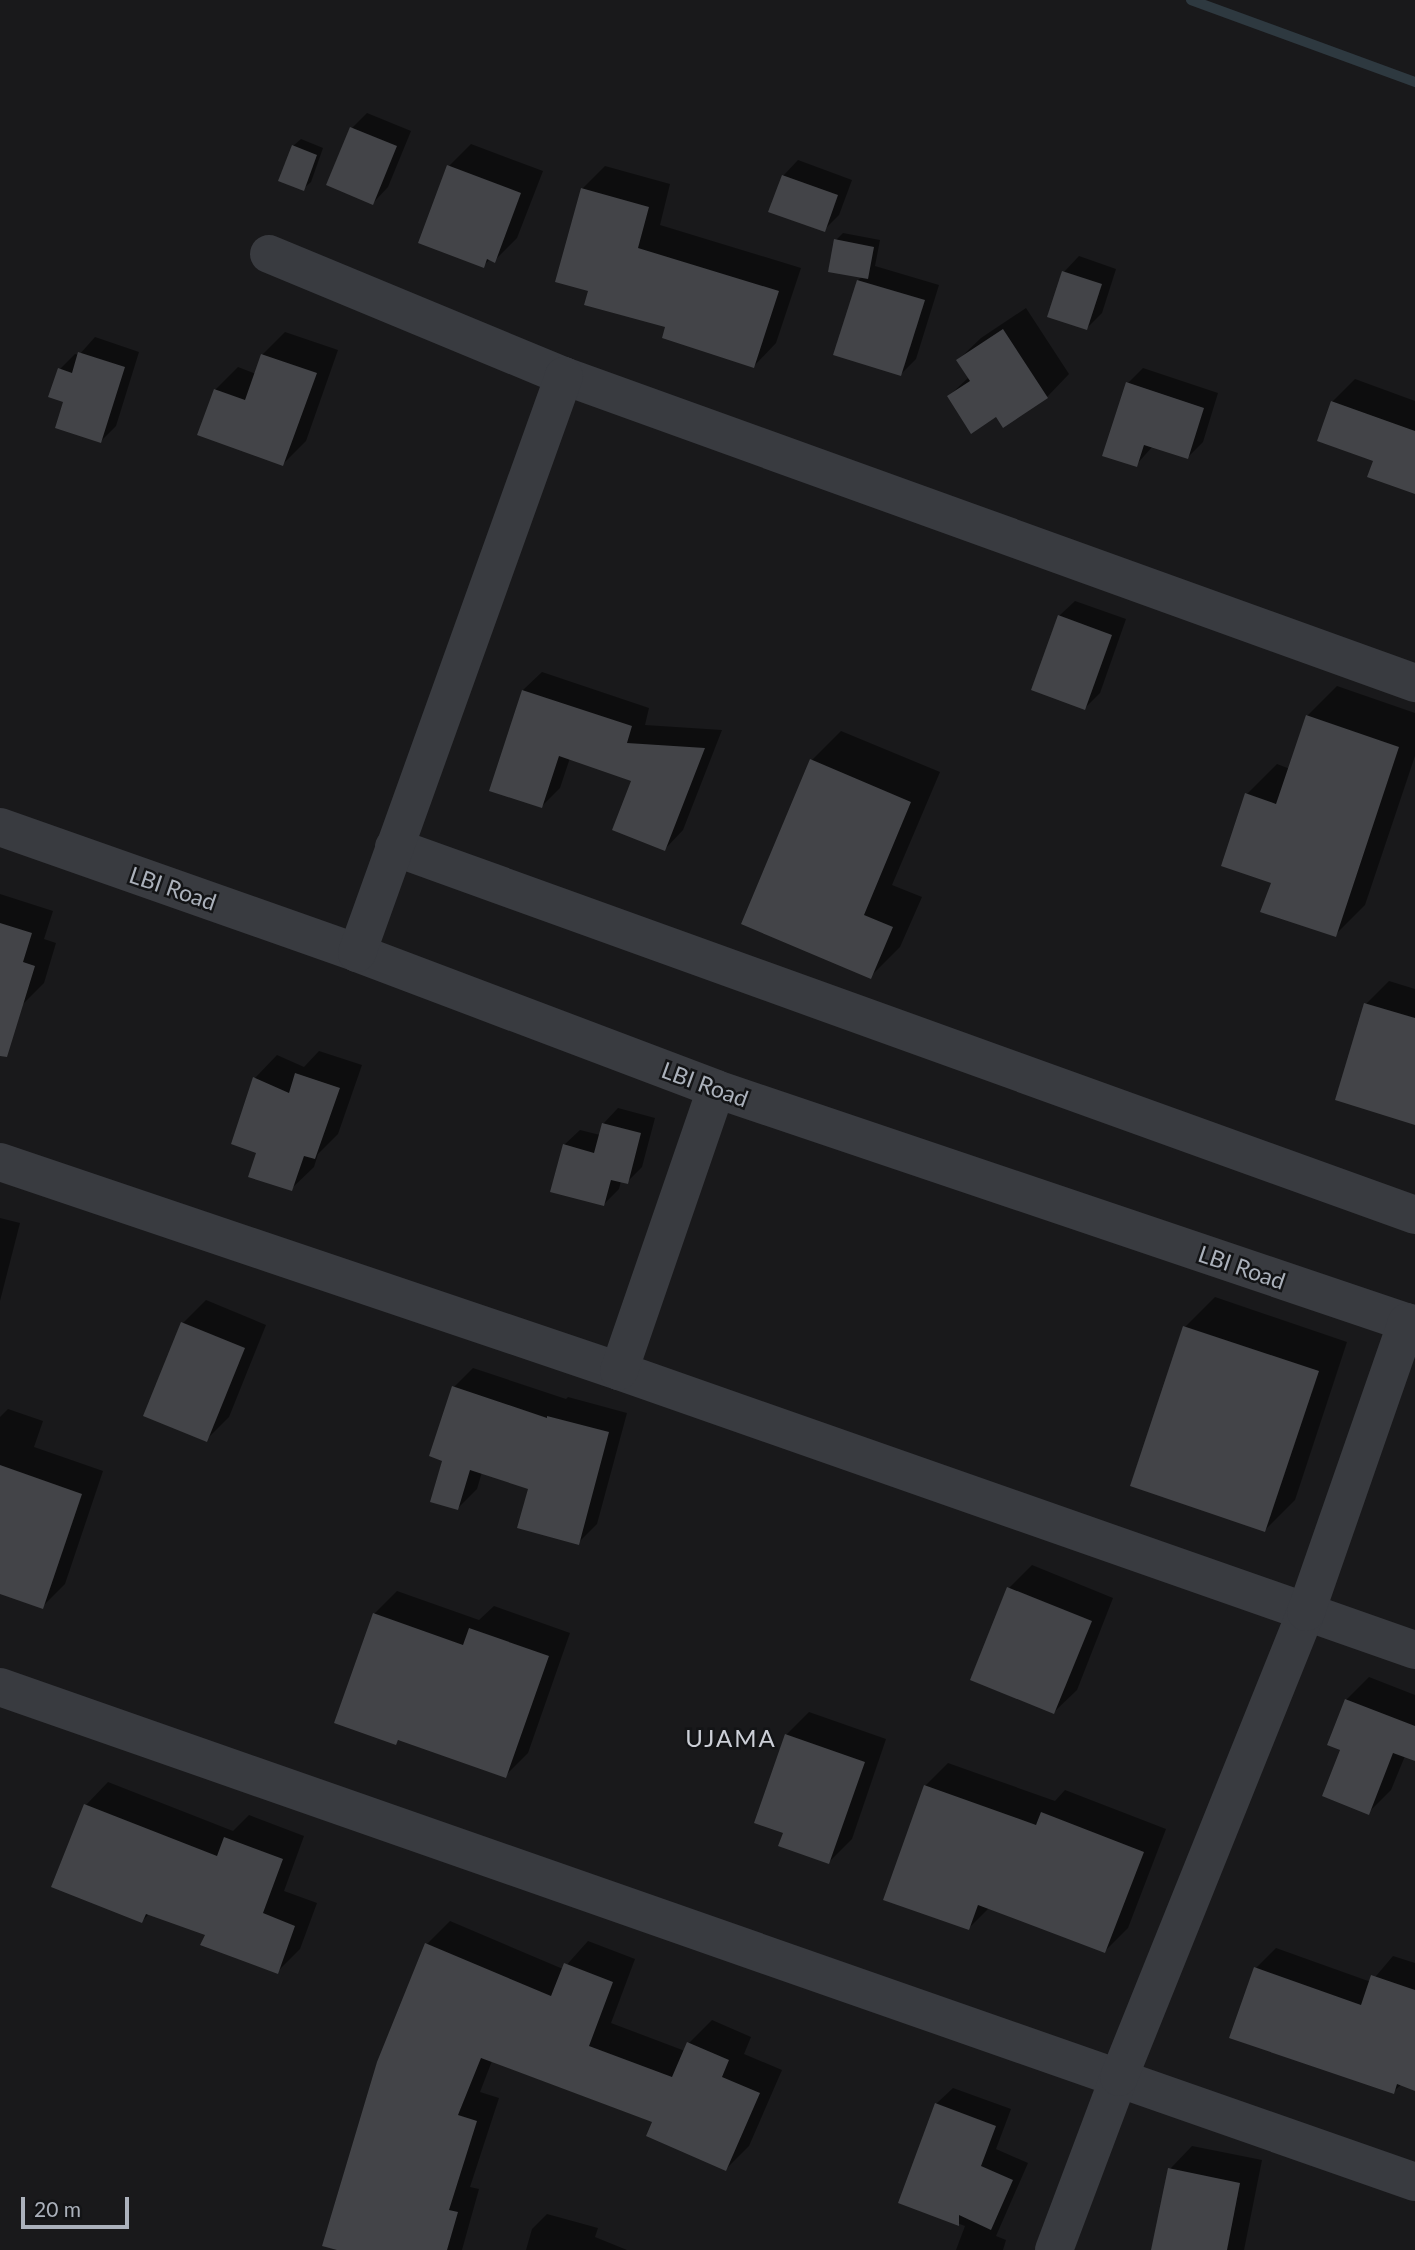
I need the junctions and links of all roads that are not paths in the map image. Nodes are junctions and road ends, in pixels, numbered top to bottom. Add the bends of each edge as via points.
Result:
1 (269, 254) dead end
2 (564, 376) junction
3 (1415, 684) edge
4 (0, 827) edge
5 (394, 847) junction
6 (357, 953) junction
7 (716, 1089) junction
8 (0, 1163) edge
9 (1415, 1215) edge
10 (1411, 1324) edge
11 (619, 1371) junction
12 (1306, 1612) junction
13 (1415, 1650) edge
14 (0, 1687) edge
15 (1119, 2077) junction
16 (1415, 2182) edge
17 (1054, 2250) edge

1 - 2 street
2 - 3 street
2 - 5 street
4 - 6 street, LBI Road
5 - 6 street
5 - 9 street
6 - 7 street, LBI Road
7 - 10 street, LBI Road
7 - 11 street
8 - 11 street
10 - 12 street
11 - 12 street
12 - 13 street
12 - 15 street
14 - 15 street
15 - 16 street
15 - 17 street

